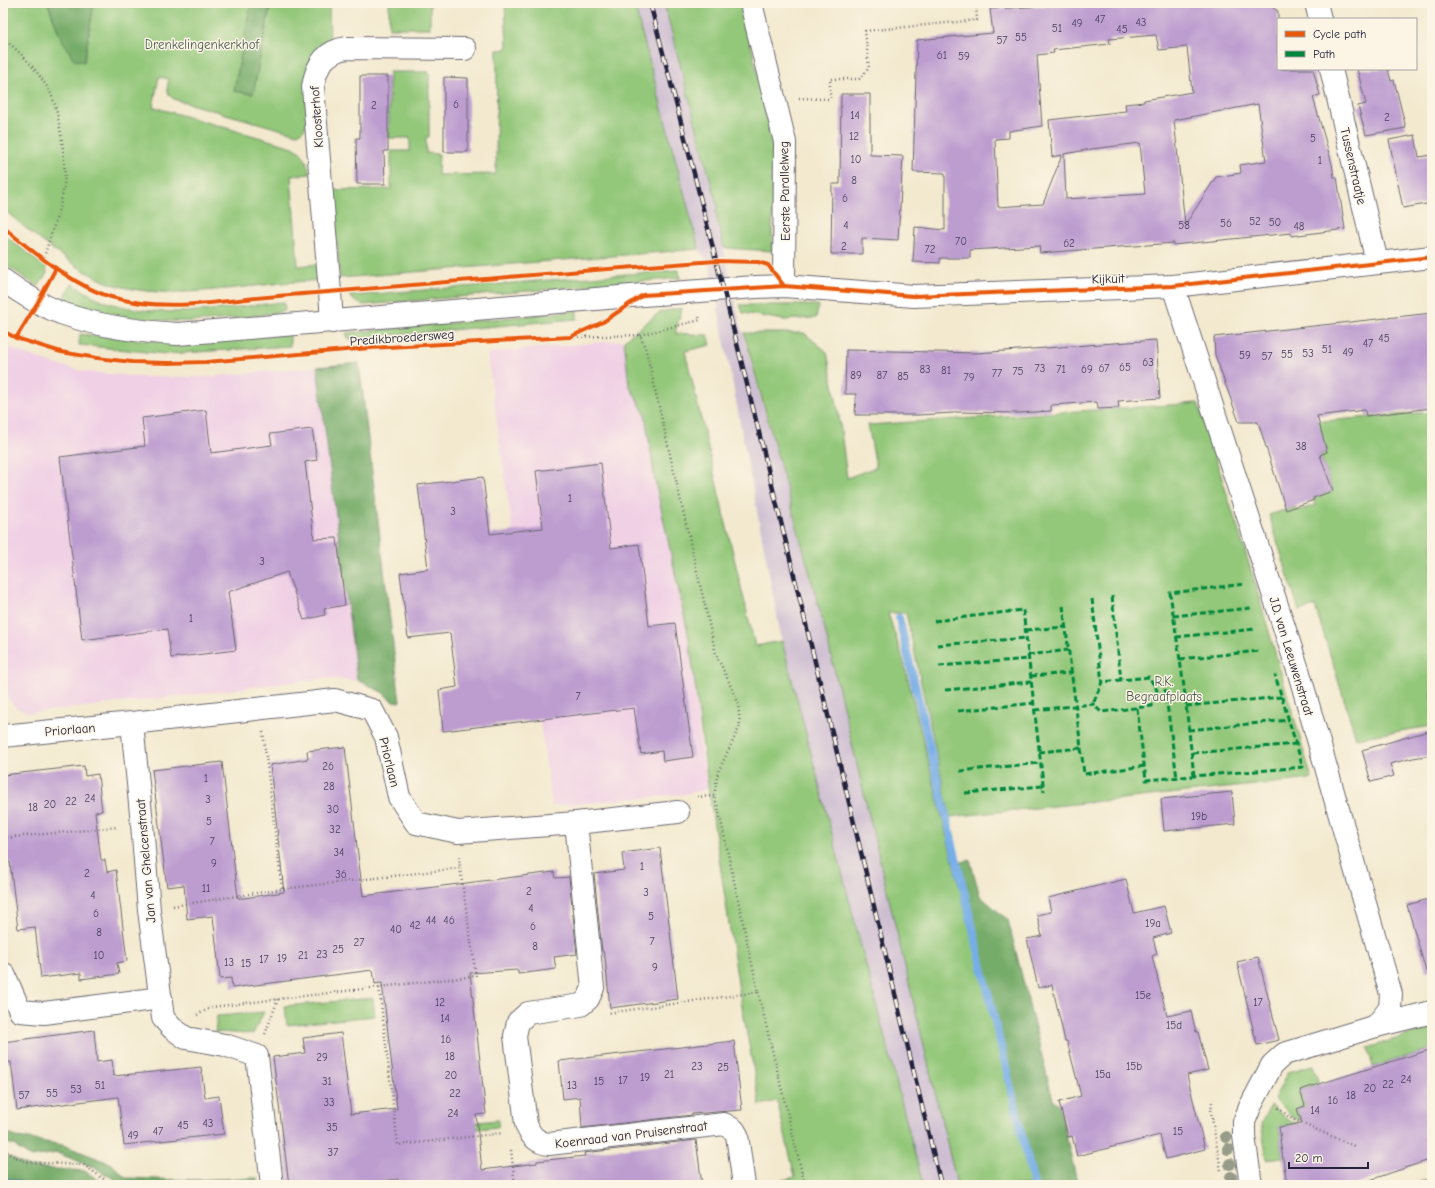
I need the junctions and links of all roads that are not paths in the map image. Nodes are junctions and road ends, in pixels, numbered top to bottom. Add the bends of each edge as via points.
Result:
1 (751, 3) edge
2 (1316, 3) edge
3 (1320, 18) edge
4 (465, 49) dead end
5 (1331, 70) edge
6 (1432, 257) edge
7 (1377, 262) junction
8 (3, 280) edge
9 (784, 286) junction
10 (1173, 286) junction
11 (723, 290) joint
12 (332, 322) junction
13 (132, 723) junction
14 (3, 736) edge
15 (678, 812) dead end
16 (576, 823) junction
17 (3, 974) edge
18 (161, 998) junction
19 (1432, 1012) edge
20 (1376, 1026) junction
21 (272, 1185) edge
22 (744, 1185) edge
23 (1251, 1185) edge

1 - 9 street, Eerste Parallelweg via 785,142
2 - 3 street
4 - 12 street, Kloosterhof via 347,48 330,54 316,70 313,87
5 - 7 street, Tussenstraatje
6 - 7 street, Kijkuit
7 - 10 street, Kijkuit
8 - 12 street, Predikbroedersweg via 60,313 101,324 155,333 186,334
9 - 10 street, Kijkuit via 914,296
9 - 11 street, Kijkuit
10 - 20 street, J.D. van Leeuwenstraat via 1299,673 1390,988 1390,1008
11 - 12 street, Predikbroedersweg
13 - 14 street, Priorlaan
13 - 16 street, Priorlaan via 335,700 372,710 386,737 399,798 416,823 458,832
13 - 18 street, Jan van Ghelcenstraat via 149,910
15 - 16 street, Priorlaan
16 - 22 street, Koenraad van Pruisenstraat via 593,988 588,999 581,1005 528,1013 518,1022 515,1036 526,1124 530,1134 534,1139 549,1144 724,1124 737,1135
17 - 18 street via 20,1011 44,1013
18 - 21 street, Jan van Ghelcenstraat via 164,1018 172,1028 186,1038 225,1045 257,1056
19 - 20 street
20 - 23 street via 1284,1054 1272,1065 1244,1122

